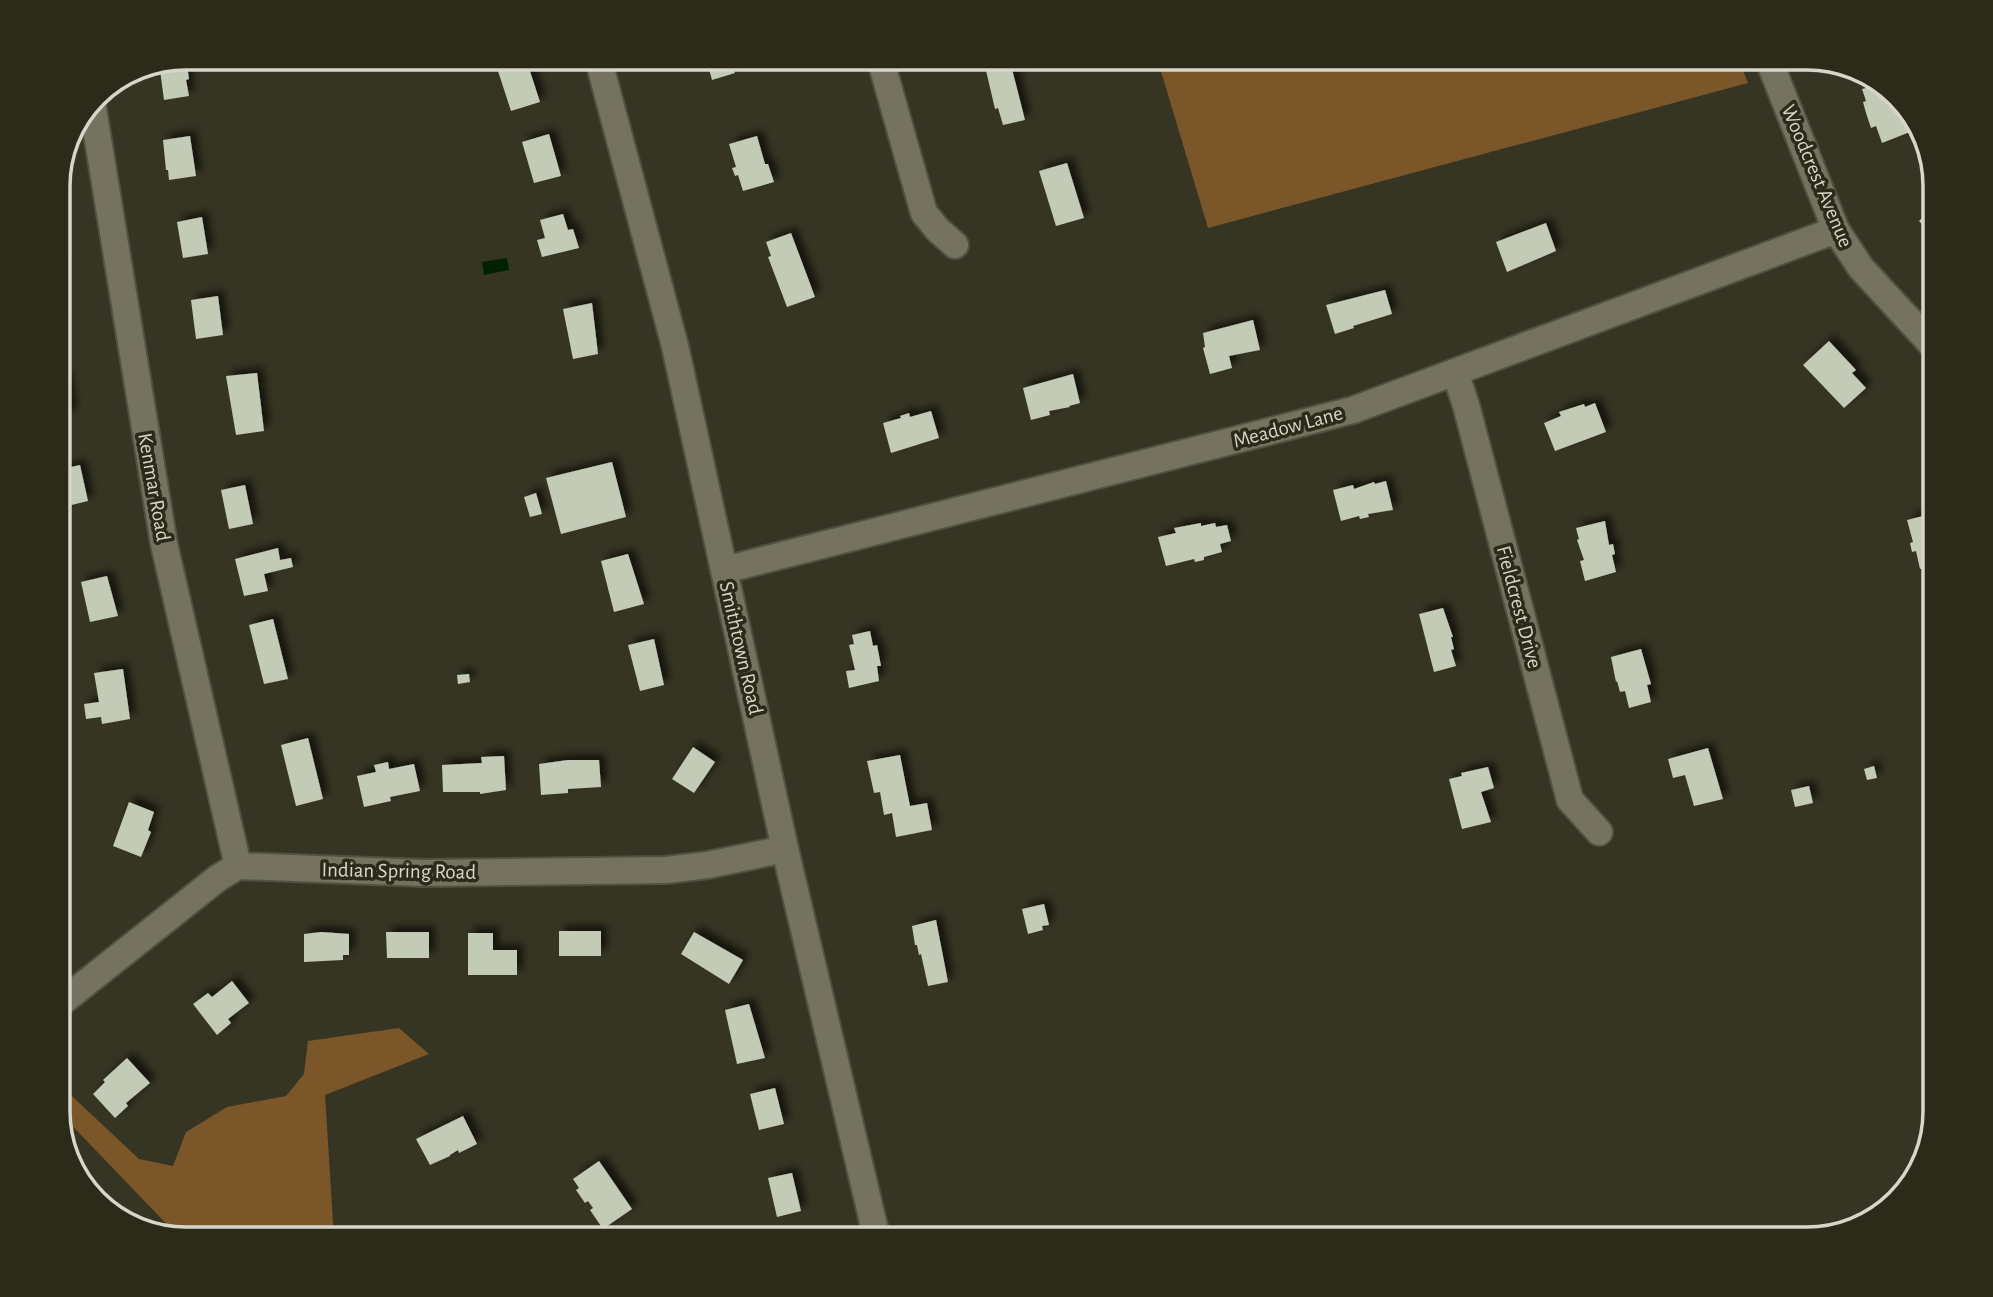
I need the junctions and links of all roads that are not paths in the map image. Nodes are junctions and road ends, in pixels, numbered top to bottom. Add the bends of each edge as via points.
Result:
1 (601, 70) edge
2 (883, 70) edge
3 (1773, 70) edge
4 (94, 115) edge
5 (1836, 230) junction
6 (955, 245) dead end
7 (1923, 335) edge
8 (1454, 372) junction
9 (724, 570) junction
10 (1599, 832) dead end
11 (785, 849) junction
12 (237, 866) junction
13 (70, 995) edge
14 (874, 1227) edge

1 - 9 street, Smithtown Road via 675,346
2 - 6 street via 924,213
3 - 5 street, Woodcrest Avenue
4 - 12 street, Kenmar Road via 164,544
5 - 7 street, Woodcrest Avenue via 1861,268
5 - 8 street, Meadow Lane
8 - 9 street, Meadow Lane via 1328,417
8 - 10 street, Fieldcrest Drive via 1570,800
9 - 11 street, Smithtown Road
11 - 12 street, Indian Spring Road via 666,870 423,873
11 - 14 street, Smithtown Road
12 - 13 street

